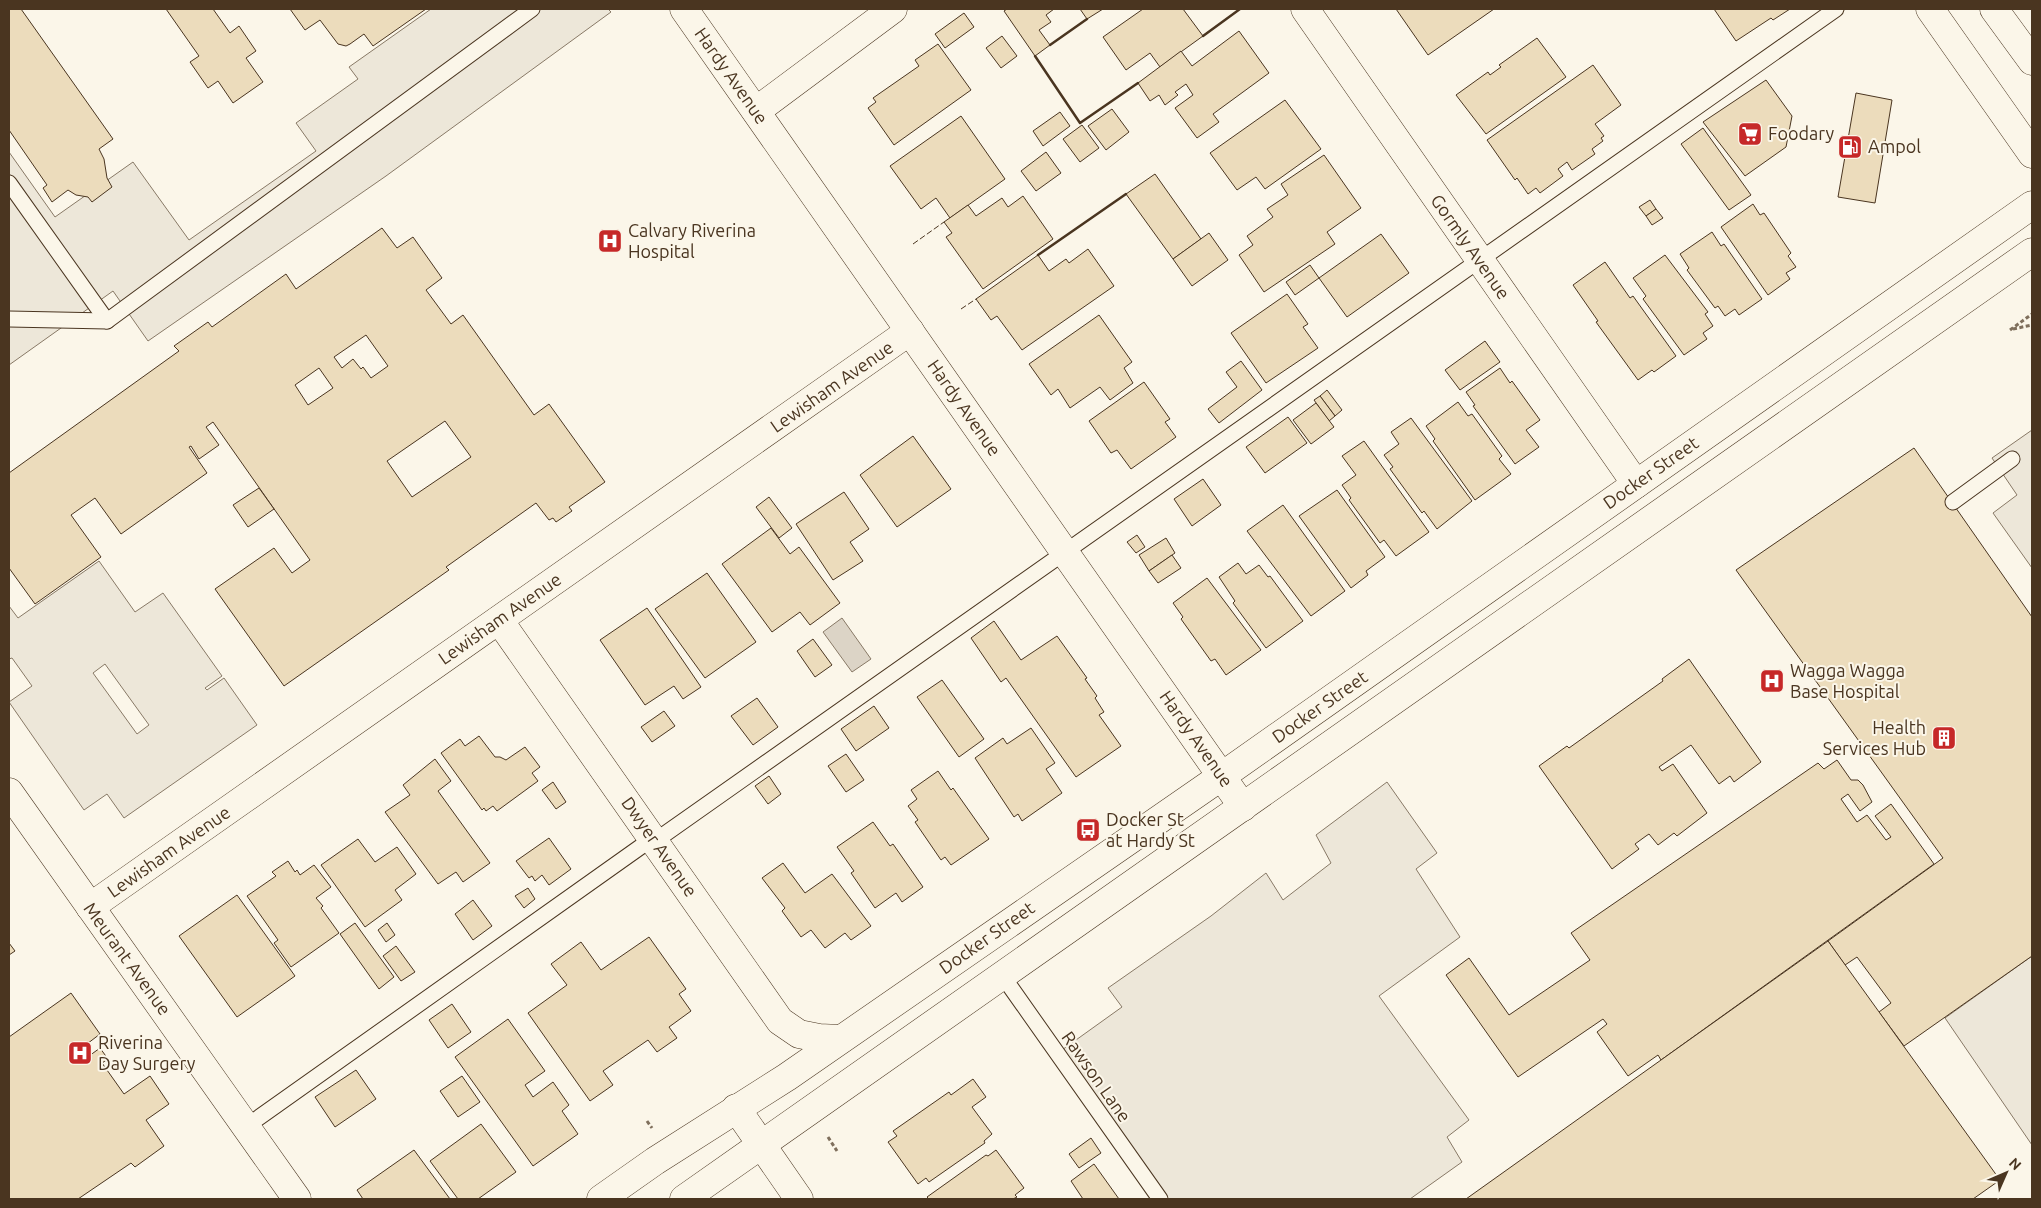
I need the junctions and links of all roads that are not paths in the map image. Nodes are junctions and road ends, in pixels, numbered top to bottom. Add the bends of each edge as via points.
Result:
1 (532, 9) edge
2 (684, 9) edge
3 (893, 9) edge
4 (1305, 9) edge
5 (1836, 9) edge
6 (1930, 9) edge
7 (1994, 9) edge
8 (2032, 61) edge
9 (756, 111) junction
10 (2032, 154) edge
11 (9, 183) edge
12 (2032, 205) edge
13 (2032, 252) edge
14 (1479, 260) junction
15 (9, 319) edge
16 (107, 320) junction
17 (910, 332) junction
18 (2012, 459) dead end
19 (1636, 484) junction
20 (1952, 502) dead end
21 (1065, 552) junction
22 (499, 620) junction
23 (1222, 776) junction
24 (9, 792) edge
25 (1243, 807) junction
26 (654, 839) junction
27 (90, 907) junction
28 (1002, 975) junction
29 (841, 1039) junction
30 (736, 1108) junction
31 (247, 1126) junction
32 (760, 1146) junction
33 (297, 1199) edge
34 (601, 1199) edge
35 (684, 1199) edge
36 (799, 1199) edge
37 (1160, 1199) edge

1 - 16 lane
2 - 9 main road, Hardy Avenue
3 - 9 main road
4 - 14 main road, Gormly Avenue
5 - 14 lane
6 - 10 main road
7 - 8 main road
9 - 17 main road, Hardy Avenue
11 - 16 lane
12 - 19 main road, Docker Street
13 - 25 main road
14 - 19 main road, Gormly Avenue
14 - 21 lane
15 - 16 lane
17 - 21 main road, Hardy Avenue
17 - 22 main road, Lewisham Avenue
18 - 20 lane
19 - 23 main road, Docker Street
21 - 23 main road, Hardy Avenue
21 - 26 lane
22 - 26 main road, Dwyer Avenue
22 - 27 main road, Lewisham Avenue
23 - 25 main road, Hardy Avenue
23 - 29 main road, Docker Street
24 - 27 main road, Meurant Avenue
25 - 28 main road
26 - 29 main road, Dwyer Avenue via 780,1021 799,1034
26 - 31 lane
27 - 31 main road, Meurant Avenue
28 - 32 main road
28 - 37 lane, Rawson Lane
29 - 30 main road, Docker Street
30 - 32 main road
30 - 34 main road, Docker Street
31 - 33 main road, Meurant Avenue
32 - 35 main road
32 - 36 main road

